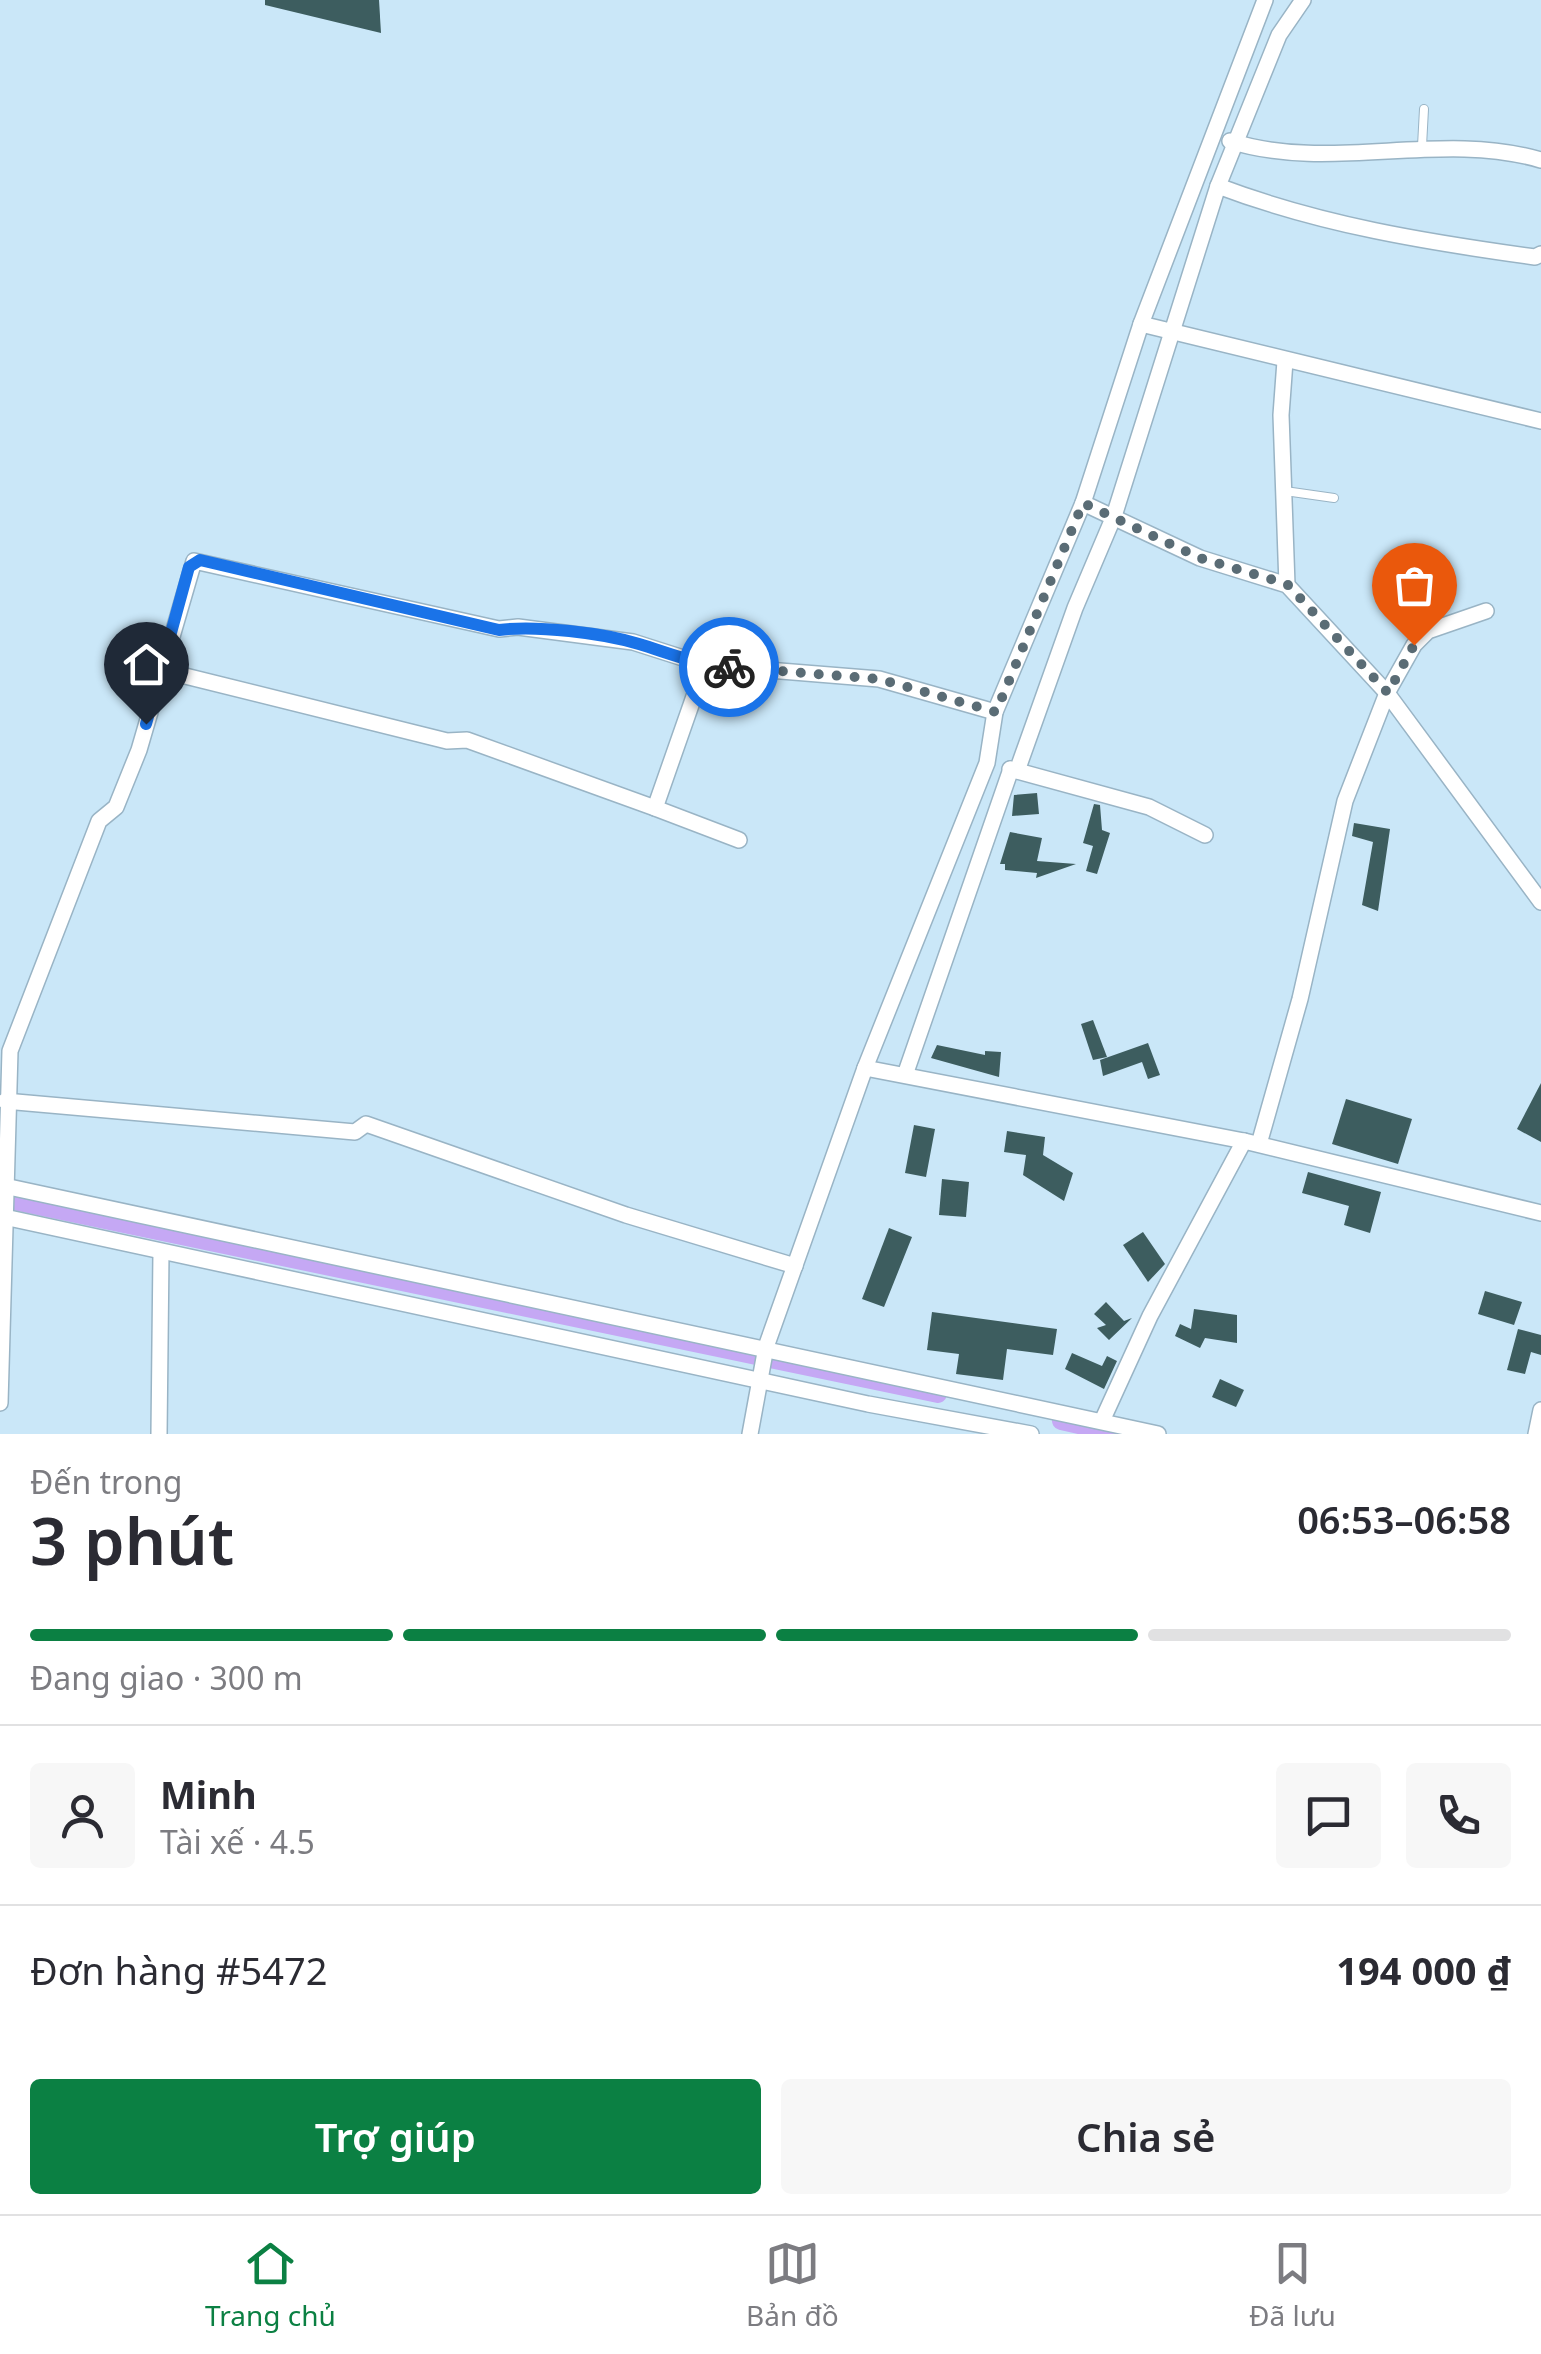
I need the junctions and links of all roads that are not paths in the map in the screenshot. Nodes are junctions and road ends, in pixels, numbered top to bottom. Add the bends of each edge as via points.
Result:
1 (1265, 0) edge
2 (1303, 0) edge
3 (1254, 31) junction
4 (1278, 41) junction
5 (1424, 109) dead end
6 (1216, 136) junction
7 (1239, 144) junction
8 (1422, 146) junction
9 (1541, 160) edge
10 (1218, 186) junction
11 (1541, 254) edge
12 (1141, 324) junction
13 (1169, 330) junction
14 (1285, 361) junction
15 (1541, 421) edge
16 (1285, 491) junction
17 (1334, 498) dead end
18 (1083, 503) junction
19 (1114, 516) junction
20 (1287, 584) junction
21 (1486, 611) dead end
22 (705, 665) junction
23 (161, 670) junction
24 (1388, 693) junction
25 (996, 712) junction
26 (987, 763) junction
27 (1014, 770) junction
28 (655, 808) junction
29 (1205, 834) dead end
30 (739, 840) dead end
31 (1541, 874) edge
32 (1537, 896) edge
33 (864, 1068) junction
34 (905, 1076) junction
35 (5, 1101) junction
36 (1252, 1142) junction
37 (3, 1185) edge
38 (1541, 1213) edge
39 (3, 1216) edge
40 (174, 1225) junction
41 (167, 1253) junction
42 (795, 1266) junction
43 (766, 1347) junction
44 (758, 1378) junction
45 (0, 1403) edge
46 (1541, 1410) edge
47 (1102, 1421) junction
48 (159, 1434) edge
49 (750, 1434) edge
50 (1030, 1434) edge
51 (1158, 1434) edge
52 (1536, 1434) edge

1 - 3 street
2 - 4 street
3 - 4 street
3 - 6 street
4 - 7 street
5 - 8 lane
6 - 7 street
6 - 12 street
7 - 8 street via 1347,154
7 - 10 street
8 - 9 street
10 - 11 street via 1297,215 1404,239
10 - 13 street
12 - 13 street
12 - 18 street
13 - 14 street
13 - 19 street
14 - 15 street
14 - 16 street
16 - 17 lane
16 - 20 street
18 - 19 street
18 - 25 street
19 - 20 street via 1200,558
19 - 27 street
20 - 24 street
21 - 24 street via 1428,631
22 - 23 street via 633,642 499,630 200,560 189,567
22 - 25 street via 867,677
22 - 28 street
23 - 28 street via 447,741 467,740
23 - 35 street via 125,787 110,816 99,821 10,1051
24 - 32 street
24 - 36 street via 1345,801 1308,965
25 - 26 street
26 - 27 street
26 - 33 street
27 - 29 street via 1149,807
27 - 34 street
28 - 30 street
31 - 32 street
33 - 34 street
33 - 42 street
34 - 36 street
35 - 37 street
35 - 42 street via 355,1132 366,1124 626,1216
36 - 38 street
36 - 47 street via 1150,1316
37 - 39 street
37 - 40 street
39 - 41 street
39 - 45 street
40 - 41 street
40 - 43 street
41 - 44 street
41 - 48 street
42 - 43 street
43 - 44 street
43 - 47 street
44 - 49 street
44 - 50 street
46 - 52 street
47 - 51 street

